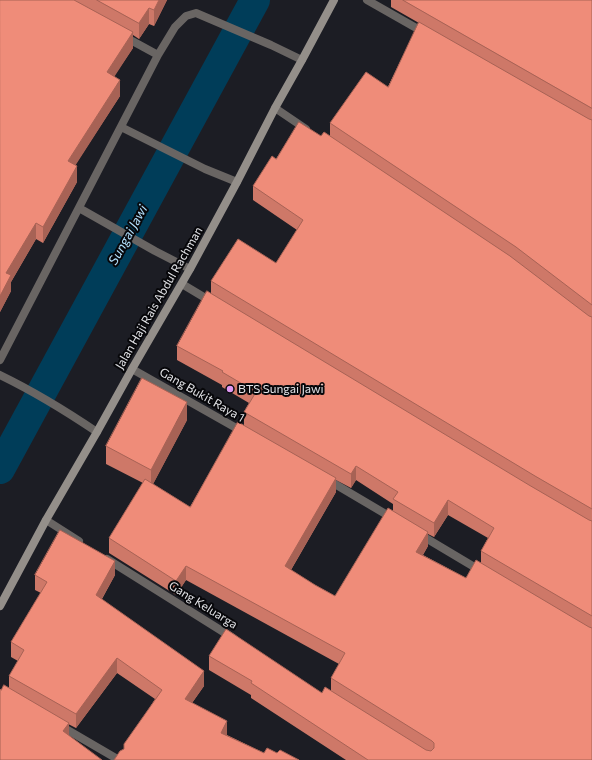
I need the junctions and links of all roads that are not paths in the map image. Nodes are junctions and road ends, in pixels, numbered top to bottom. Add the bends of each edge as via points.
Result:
1 (334, 0) edge
2 (367, 0) edge
3 (118, 33) edge
4 (435, 39) edge
5 (158, 55) junction
6 (302, 60) junction
7 (275, 108) junction
8 (121, 127) junction
9 (314, 134) edge
10 (237, 182) junction
11 (79, 208) junction
12 (190, 269) junction
13 (182, 284) junction
14 (216, 304) edge
15 (0, 360) edge
16 (132, 369) junction
17 (0, 375) edge
18 (97, 432) junction
19 (249, 436) edge
20 (318, 475) edge
21 (46, 520) junction
22 (400, 523) edge
23 (414, 531) edge
24 (86, 546) edge
25 (99, 554) edge
26 (489, 576) edge
27 (3, 593) edge
28 (0, 606) edge
29 (240, 642) edge
30 (53, 722) edge
31 (119, 760) edge

1 - 6 street, Jalan Haji Rais Abdul Rachman
2 - 4 street
3 - 5 street
5 - 6 street via 175,27 186,16 196,13
5 - 8 street
6 - 7 street, Jalan Haji Rais Abdul Rachman
7 - 9 street
7 - 10 street, Jalan Haji Rais Abdul Rachman
8 - 10 street
8 - 11 street
10 - 12 street, Jalan Haji Rais Abdul Rachman
11 - 12 street
11 - 15 street
12 - 13 street, Jalan Haji Rais Abdul Rachman
13 - 14 street
13 - 16 street, Jalan Haji Rais Abdul Rachman
16 - 18 street, Jalan Haji Rais Abdul Rachman
16 - 19 street, Gang Bukit Raya 1
17 - 18 street
18 - 21 street, Jalan Haji Rais Abdul Rachman
20 - 22 street
21 - 24 street
21 - 27 street, Jalan Haji Rais Abdul Rachman
23 - 26 street
25 - 29 street, Gang Keluarga
27 - 28 street, Jalan Haji Rais Abdul Rachman
30 - 31 street

